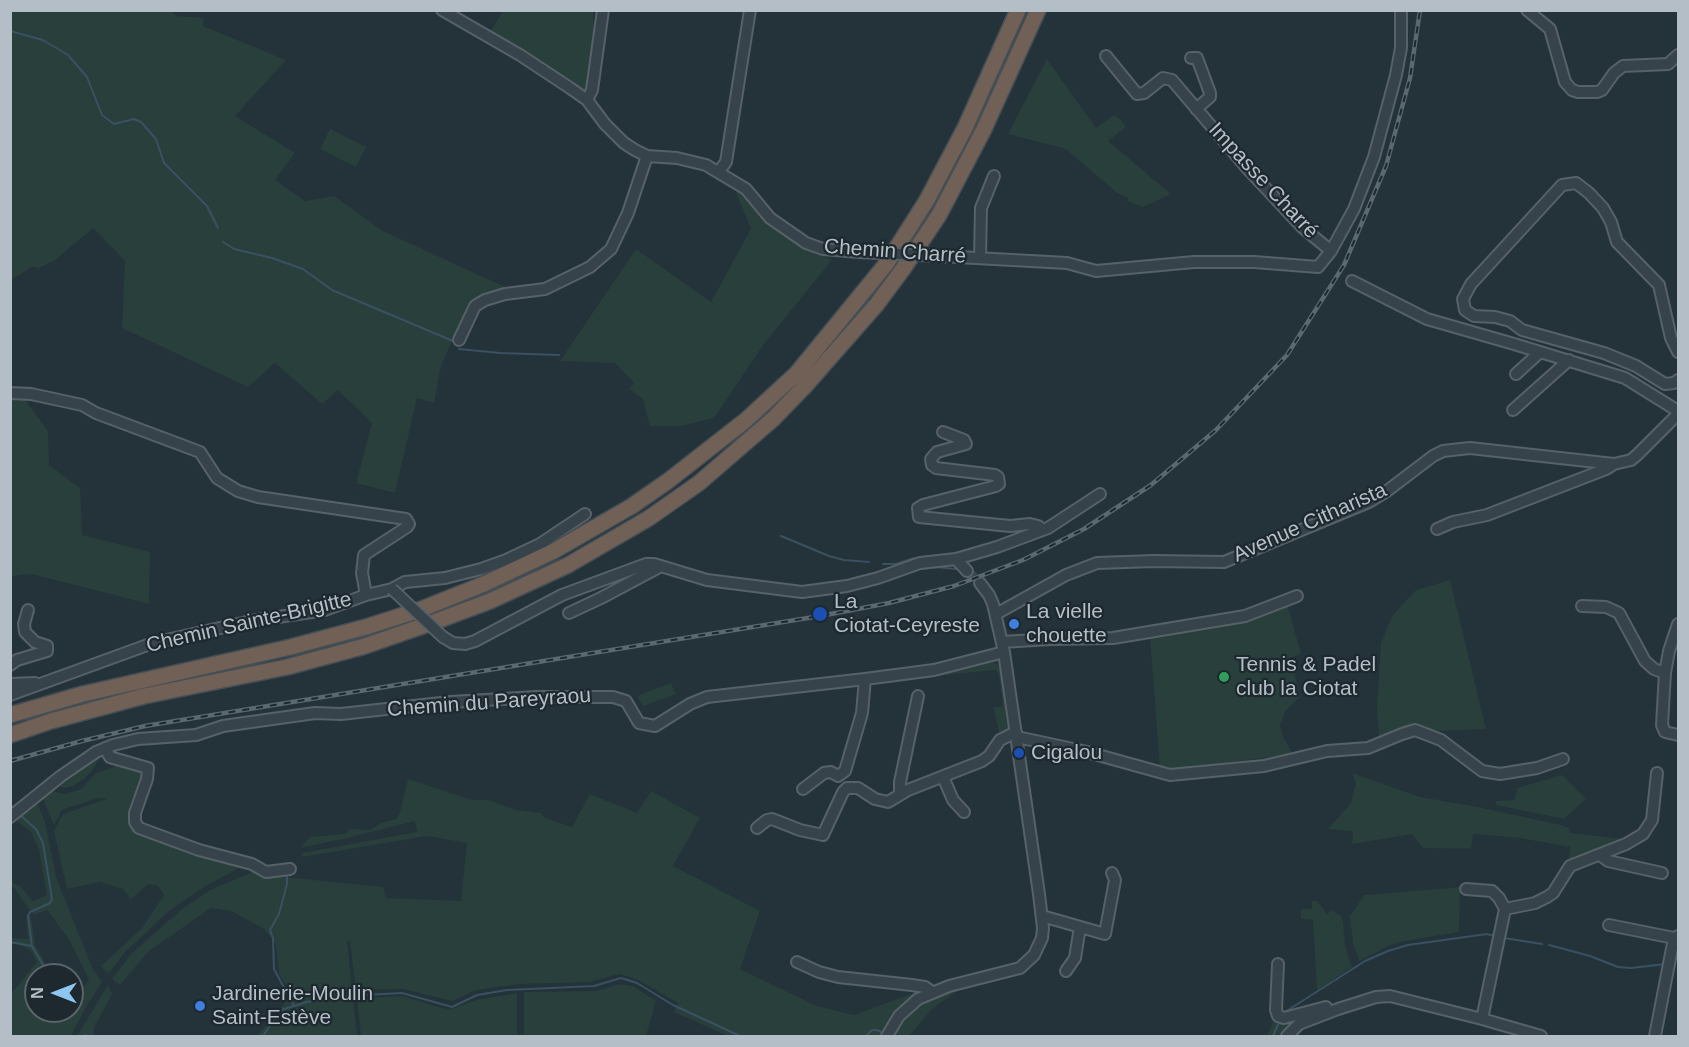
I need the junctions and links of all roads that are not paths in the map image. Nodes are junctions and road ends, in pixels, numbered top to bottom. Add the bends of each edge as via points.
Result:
1 (442, 10) edge
2 (603, 10) edge
3 (750, 10) edge
4 (1018, 10) edge
5 (1038, 10) edge
6 (1401, 10) edge
7 (1527, 10) edge
8 (1678, 55) edge
9 (1106, 56) dead end
10 (1191, 58) dead end
11 (586, 100) junction
12 (1196, 109) junction
13 (647, 156) junction
14 (719, 171) junction
15 (994, 176) dead end
16 (1331, 251) junction
17 (981, 258) junction
18 (1352, 281) dead end
19 (459, 340) dead end
20 (1578, 346) junction
21 (1540, 352) junction
22 (1678, 352) edge
23 (1571, 361) junction
24 (1516, 374) dead end
25 (1678, 380) edge
26 (10, 393) edge
27 (1513, 410) dead end
28 (1678, 412) edge
29 (943, 432) dead end
30 (1614, 464) junction
31 (1100, 494) dead end
32 (585, 514) dead end
33 (1437, 529) dead end
34 (1043, 530) junction
35 (956, 560) junction
36 (661, 566) junction
37 (967, 571) tunnel mouth
38 (980, 583) tunnel mouth
39 (392, 589) junction
40 (366, 595) junction
41 (1297, 596) dead end
42 (1582, 606) dead end
43 (28, 610) dead end
44 (569, 612) dead end
45 (996, 614) junction
46 (1678, 624) edge
47 (1003, 647) junction
48 (10, 665) edge
49 (1665, 673) junction
50 (865, 680) junction
51 (10, 684) edge
52 (41, 684) junction
53 (10, 695) edge
54 (918, 696) dead end
55 (10, 715) edge
56 (10, 735) edge
57 (1016, 735) junction
58 (1678, 735) edge
59 (105, 748) junction
60 (1563, 759) dead end
61 (1657, 773) dead end
62 (943, 777) junction
63 (803, 789) dead end
64 (900, 794) junction
65 (964, 812) dead end
66 (10, 817) edge
67 (757, 828) dead end
68 (1600, 855) junction
69 (290, 870) dead end
70 (1112, 873) dead end
71 (1662, 873) dead end
72 (1466, 890) dead end
73 (1505, 909) junction
74 (1042, 916) junction
75 (1609, 925) dead end
76 (1080, 927) junction
77 (1676, 937) edge
78 (796, 962) dead end
79 (1278, 964) dead end
80 (1066, 971) dead end
81 (932, 992) junction
82 (1338, 1009) junction
83 (1482, 1018) junction
84 (889, 1032) edge
85 (1287, 1036) edge
86 (1541, 1036) edge
87 (1655, 1036) edge

1 - 11 street, Chemin Charré via 520,55
2 - 11 street via 592,90
3 - 14 street via 726,162
4 - 55 highway via 965,128 927,200 887,263 797,373 746,420 668,481 554,551 419,610 291,647 83,694
5 - 56 highway via 984,129 939,215 903,269 805,386 699,483 649,518 568,565 434,622 287,667 144,696
6 - 16 street via 1401,48 1384,122 1354,209
7 - 8 street via 1550,29 1565,81 1578,92 1602,90 1623,66 1668,64
9 - 12 street, Impasse Charré via 1137,94 1168,78
10 - 12 street, Impasse Charré via 1197,58 1210,93
11 - 13 street, Chemin Charré via 624,143
12 - 16 street, Impasse Charré via 1302,227
13 - 14 street, Chemin Charré via 687,160
13 - 19 street via 611,249 590,267 545,289 485,300 475,306
14 - 17 street, Chemin Charré, bridge via 746,189 771,218 806,243 824,249
15 - 17 street via 981,208
16 - 17 street, Chemin Charré via 1318,267 1194,262 1096,271 1067,264
18 - 21 street via 1426,320
20 - 22 street via 1522,330 1510,321 1474,316 1463,303 1471,284 1562,186 1576,183 1603,208 1617,242 1659,285 1671,339
20 - 23 street
20 - 25 street via 1620,358 1665,384
21 - 23 street
21 - 24 street
23 - 27 street
23 - 28 street via 1625,378
26 - 40 street via 82,405 200,452 217,478 238,491 282,502 406,519 407,527 364,555
28 - 30 street via 1631,460
29 - 34 street via 966,444 937,453 931,459 932,465 995,475 999,484 923,504 918,508 920,517 1010,526 1030,524
30 - 33 street via 1487,515
30 - 45 street, Avenue Citharista via 1470,448 1443,451 1369,501 1224,562 1097,563 1066,575
31 - 34 street
32 - 39 street, Chemin Sainte-Brigitte via 506,561 445,578 405,582
34 - 35 street
35 - 36 street via 920,563 847,586 802,592 707,580
35 - 37 street
36 - 39 street, bridge via 646,564 562,595 465,644 443,637
36 - 44 street
38 - 45 street
39 - 40 street, Chemin Sainte-Brigitte
40 - 52 street, Chemin Sainte-Brigitte via 325,610 251,621 153,643
41 - 47 street, Chemin du Pareyraou via 1245,616 1113,638 1051,639
42 - 49 street via 1606,607 1619,613 1645,661
43 - 48 street via 25,632 46,646 47,651
45 - 47 street
46 - 49 street
47 - 50 street, Chemin du Pareyraou via 934,670
47 - 57 street
49 - 58 street via 1662,725 1665,732
50 - 59 street, Chemin du Pareyraou via 707,697 655,726 639,723 627,701 589,696 450,702 340,714 315,712 223,726 196,735 138,739
50 - 63 street via 862,713 845,771 840,776 824,773
51 - 52 street
52 - 53 street, Chemin Sainte-Brigitte
54 - 64 street
57 - 60 street via 1170,775 1264,766 1327,751 1368,748 1415,730 1441,740 1482,771 1500,774
57 - 62 street via 1000,740 982,761
57 - 74 street
59 - 66 street, Chemin du Pareyraou via 61,776
59 - 69 street via 110,757 148,768 135,813 139,828 266,872
61 - 68 street via 1654,813 1647,830
62 - 64 street
62 - 65 street via 953,800
64 - 67 street via 884,802 858,788 847,788 820,836 772,819
68 - 71 street via 1608,861
68 - 73 street via 1570,866 1547,897
70 - 76 street via 1115,880 1107,932
72 - 73 street via 1492,891
73 - 83 street
74 - 76 street
74 - 81 street via 1038,947 1020,968
75 - 77 street
76 - 80 street via 1075,958
77 - 87 street
78 - 81 street via 838,977 925,987
79 - 82 street via 1276,1010 1282,1017 1330,1006
81 - 84 street via 907,1008
82 - 83 street via 1390,996
82 - 85 street via 1299,1024
83 - 86 street

